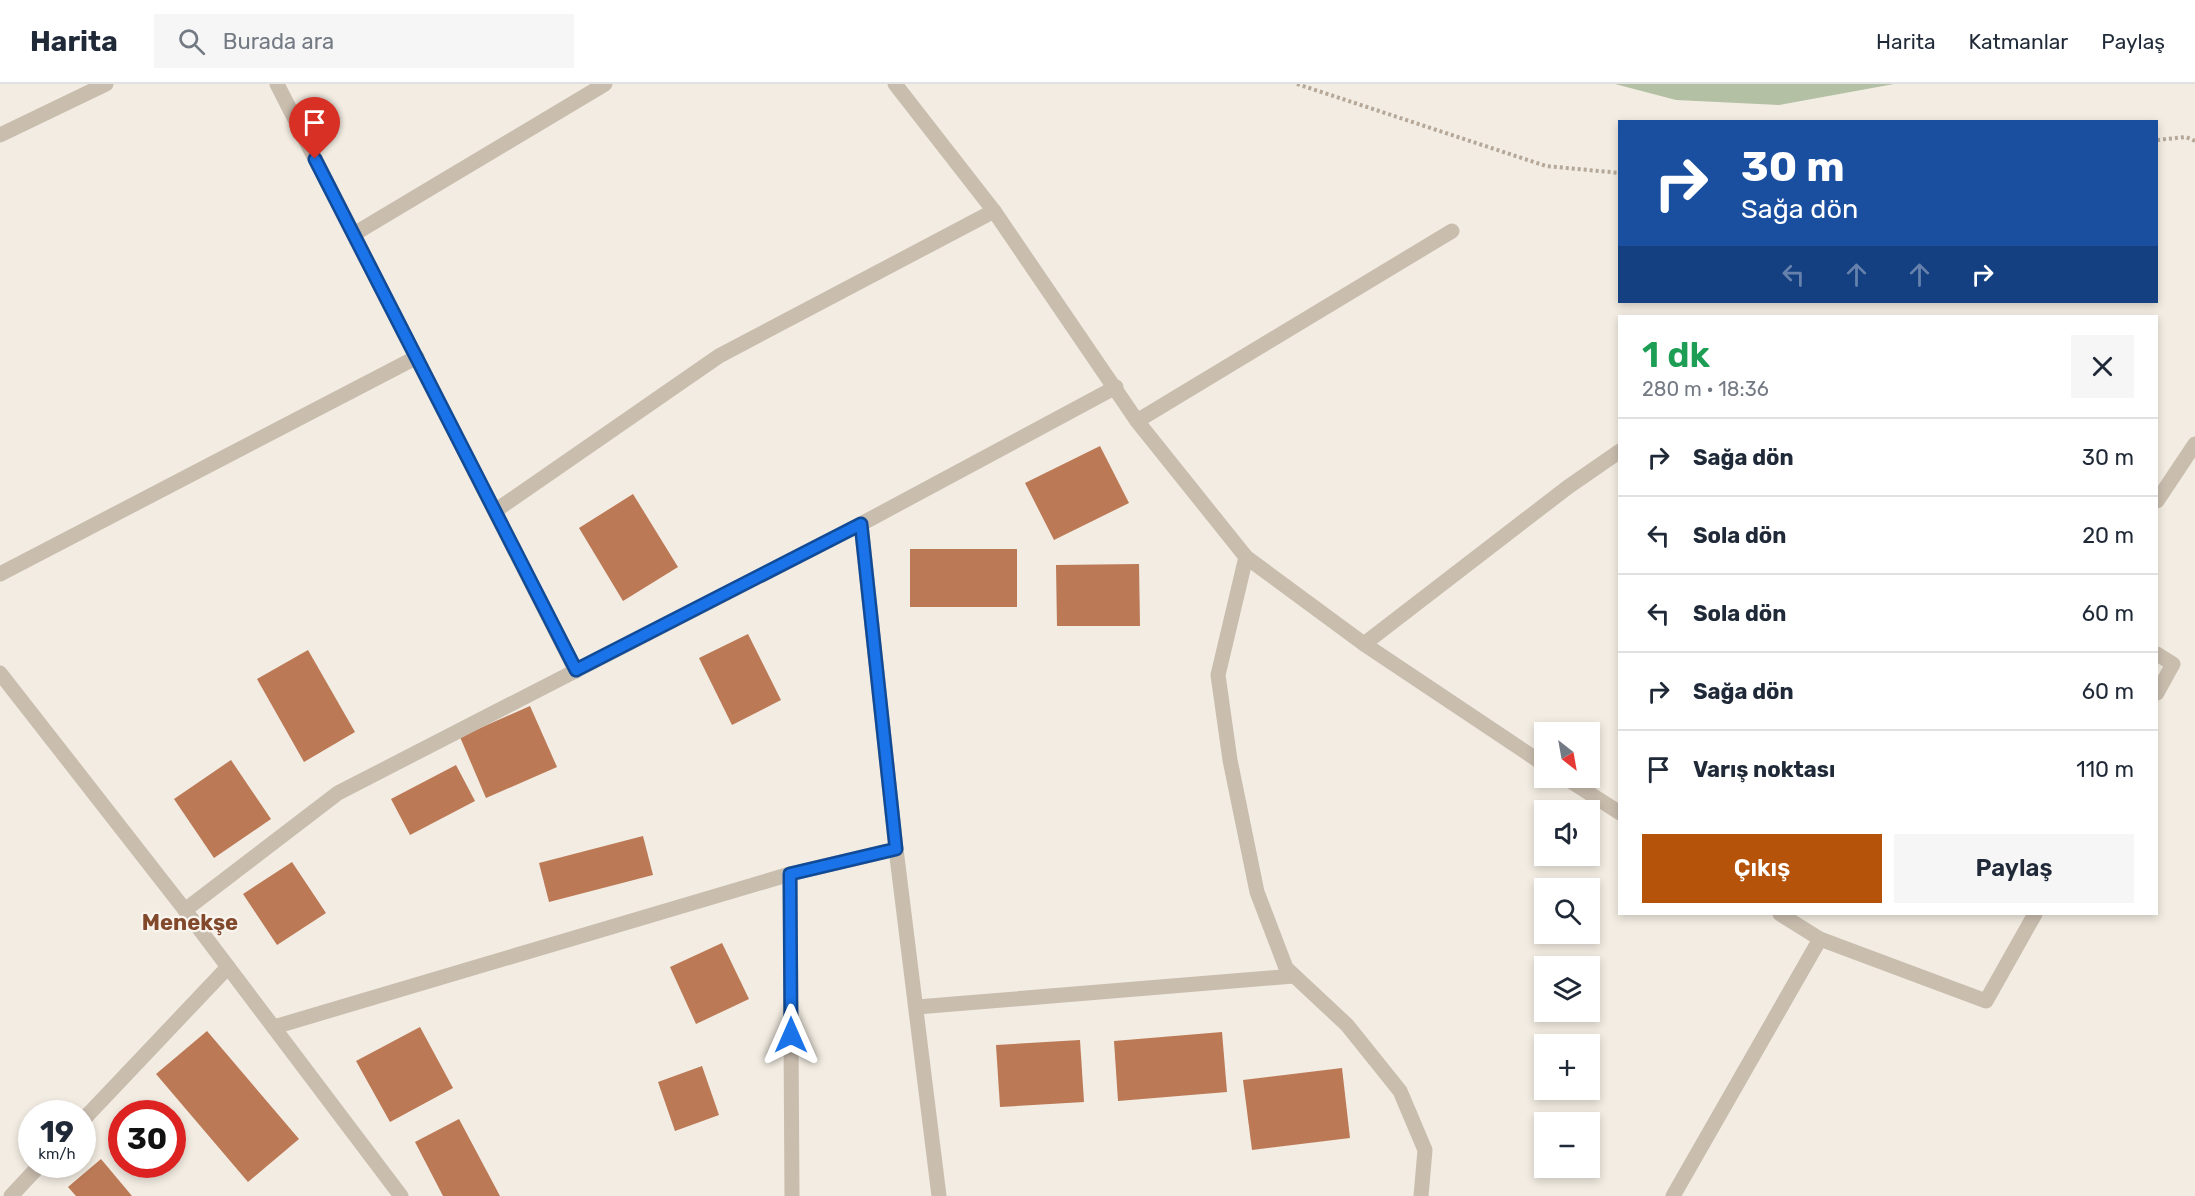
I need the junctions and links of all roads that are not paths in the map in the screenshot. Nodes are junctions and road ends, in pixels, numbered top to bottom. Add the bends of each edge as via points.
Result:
1 (106, 84) edge
2 (277, 84) edge
3 (605, 84) edge
4 (895, 84) edge
5 (0, 135) edge
6 (994, 211) junction
7 (1452, 231) dead end
8 (354, 234) junction
9 (417, 357) junction
10 (1116, 387) junction
11 (1137, 421) junction
12 (2195, 444) edge
13 (1618, 452) edge
14 (2158, 500) edge
15 (495, 511) junction
16 (861, 524) junction
17 (1246, 557) junction
18 (0, 574) edge
19 (1364, 645) junction
20 (2158, 655) edge
21 (576, 670) junction
22 (0, 673) edge
23 (2158, 691) edge
24 (1534, 758) edge
25 (1581, 788) edge
26 (1618, 812) edge
27 (896, 849) junction
28 (790, 874) junction
29 (184, 910) junction
30 (1782, 915) edge
31 (2034, 915) edge
32 (1821, 939) junction
33 (228, 967) junction
34 (1294, 976) junction
35 (917, 1007) junction
36 (274, 1027) junction
37 (96, 1106) edge
38 (28, 1178) edge
39 (11, 1196) edge
40 (400, 1196) edge
41 (792, 1196) edge
42 (939, 1196) edge
43 (1421, 1196) edge
44 (1673, 1196) edge

1 - 5 street
2 - 8 street
3 - 8 street
4 - 6 street
6 - 10 street
6 - 15 street via 719,356
7 - 11 street
8 - 9 street
9 - 15 street
9 - 18 street
10 - 11 street
10 - 16 street
11 - 17 street
12 - 14 street
13 - 19 street
15 - 21 street
16 - 21 street
16 - 27 street
17 - 19 street
17 - 34 street via 1218,675 1230,760 1257,892 1286,968
19 - 24 street
20 - 23 street via 2173,664
21 - 29 street via 338,793
22 - 29 street
25 - 26 street
27 - 28 street
27 - 35 street
28 - 36 street
28 - 41 street
29 - 33 street
30 - 32 street
31 - 32 street via 1986,1001
32 - 44 street
33 - 36 street
33 - 37 street
34 - 35 street
34 - 43 street via 1347,1025 1400,1091 1425,1150
35 - 42 street
36 - 40 street
38 - 39 street

